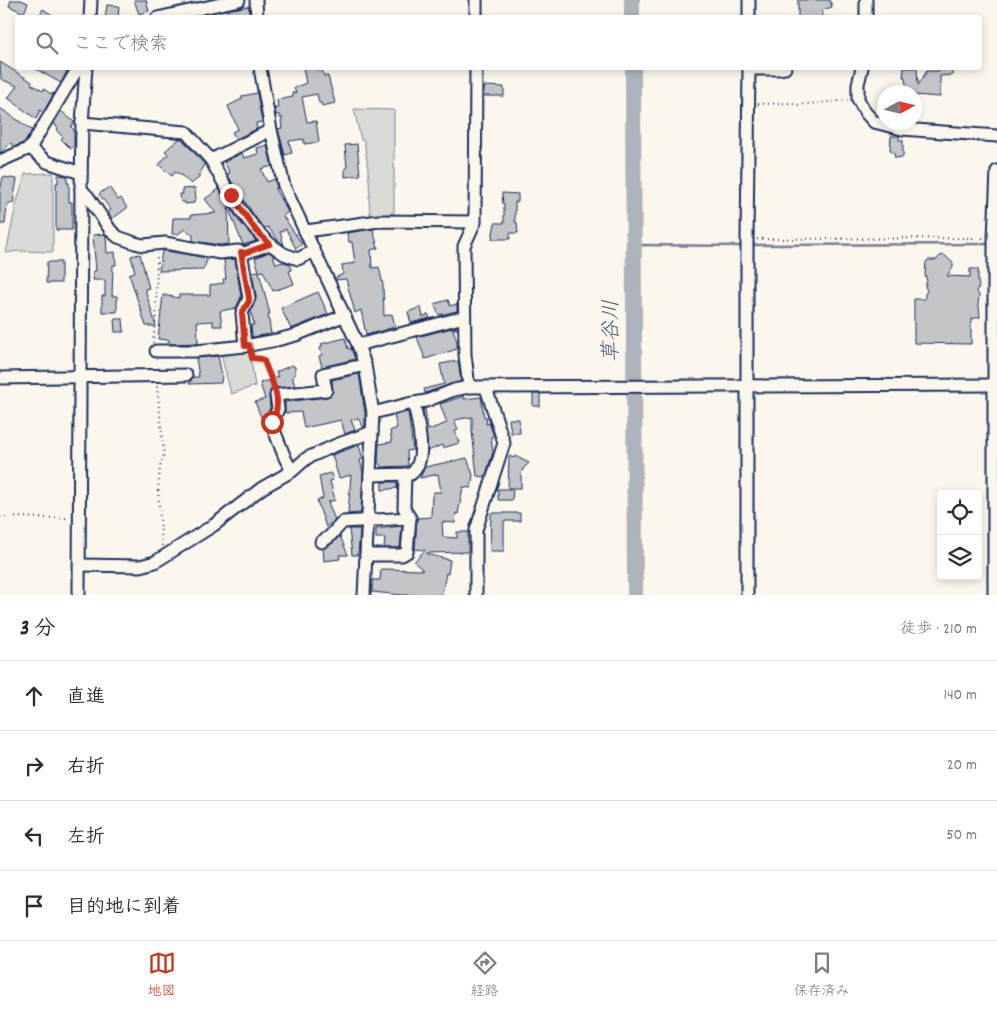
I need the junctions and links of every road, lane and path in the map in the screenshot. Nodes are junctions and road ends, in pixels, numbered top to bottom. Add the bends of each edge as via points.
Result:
1 (91, 0) edge
2 (239, 0) edge
3 (256, 0) edge
4 (476, 0) edge
5 (749, 0) edge
6 (866, 0) edge
7 (90, 15) edge
8 (171, 15) edge
9 (257, 15) edge
10 (476, 15) edge
11 (749, 15) edge
12 (866, 15) edge
13 (77, 70) edge
14 (86, 70) edge
15 (260, 70) edge
16 (476, 70) edge
17 (749, 70) edge
18 (862, 70) edge
19 (858, 99) junction
20 (749, 105) junction
21 (82, 123) junction
22 (271, 130) junction
23 (997, 136) edge
24 (30, 148) junction
25 (211, 160) junction
26 (0, 161) edge
27 (997, 171) edge
28 (81, 173) junction
29 (81, 189) junction
30 (475, 222) junction
31 (306, 231) junction
32 (996, 238) edge
33 (747, 239) junction
34 (157, 244) junction
35 (270, 244) junction
36 (314, 251) junction
37 (241, 252) junction
38 (343, 316) junction
39 (464, 317) junction
40 (247, 345) junction
41 (358, 345) junction
42 (156, 351) joint
43 (365, 365) junction
44 (186, 375) dead end
45 (154, 376) junction
46 (0, 378) edge
47 (79, 378) junction
48 (995, 385) edge
49 (469, 387) junction
50 (747, 387) junction
51 (486, 388) junction
52 (276, 395) junction
53 (414, 403) junction
54 (373, 413) junction
55 (372, 432) junction
56 (996, 438) edge
57 (292, 471) junction
58 (405, 474) junction
59 (370, 475) junction
60 (0, 517) edge
61 (80, 518) junction
62 (410, 518) junction
63 (368, 519) junction
64 (321, 542) dead end
65 (366, 556) junction
66 (163, 557) junction
67 (80, 565) junction
68 (79, 595) edge
69 (364, 595) edge
70 (476, 595) edge
71 (747, 595) edge
72 (994, 595) edge

1 - 7 street
2 - 8 street
3 - 9 street
4 - 10 street
5 - 11 street
6 - 12 street
13 - 24 street
14 - 21 street
15 - 22 street
16 - 30 street
17 - 20 street
18 - 19 street
19 - 20 path via 797,105
19 - 23 street via 874,122 902,128
20 - 33 street
21 - 25 street via 186,132
21 - 28 street
22 - 25 street
22 - 31 street via 284,186
24 - 26 street
24 - 28 street via 47,162
25 - 35 street via 222,182 257,232
27 - 32 street
28 - 29 street
29 - 34 street via 111,231 135,243
29 - 47 street
30 - 31 street via 379,221
30 - 39 street via 464,246
31 - 36 street
32 - 33 path
32 - 48 street
33 - 50 street
34 - 37 street via 190,246 220,253
34 - 42 path via 156,317 152,342
35 - 36 street via 284,254 298,258
35 - 37 street
36 - 38 street
37 - 40 street via 249,298 242,313
38 - 40 street via 296,335
38 - 41 street
39 - 41 street
39 - 49 street
40 - 42 street
40 - 52 path via 252,358 264,361
41 - 43 street
43 - 52 street via 323,374 326,390
43 - 54 street
44 - 45 street
45 - 47 street
45 - 66 path via 157,378 164,454 158,489
46 - 47 street
47 - 61 street
48 - 50 street
48 - 56 street
49 - 51 street
49 - 53 street
50 - 51 street
50 - 71 street
51 - 70 street via 504,443 476,530
52 - 57 street via 278,409 272,422
53 - 54 street
53 - 58 street via 421,445 414,472
54 - 55 street
55 - 57 street via 307,458
55 - 59 street
56 - 72 street
57 - 66 street
58 - 59 street
58 - 62 street via 404,508
59 - 63 street
60 - 61 path
61 - 67 street
62 - 63 street
62 - 65 street via 406,554
63 - 64 street via 343,522
63 - 65 street
65 - 69 street
66 - 67 street via 140,566
67 - 68 street

